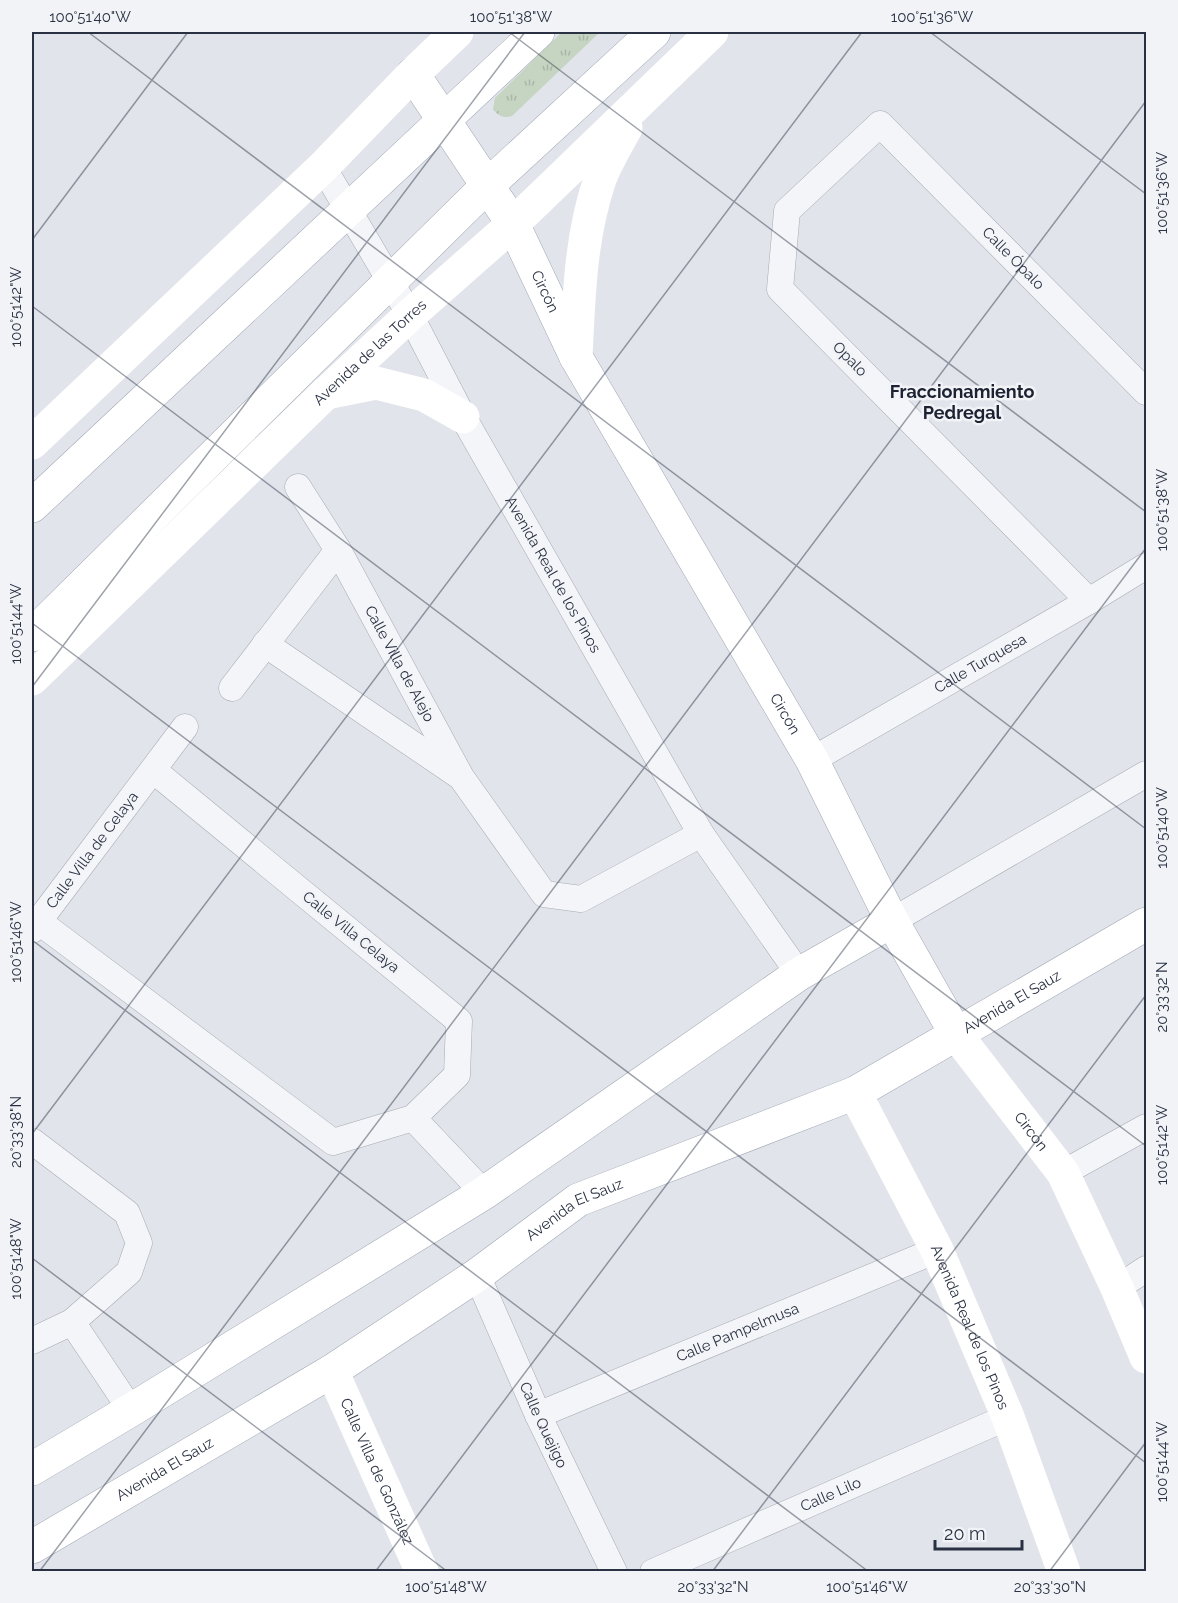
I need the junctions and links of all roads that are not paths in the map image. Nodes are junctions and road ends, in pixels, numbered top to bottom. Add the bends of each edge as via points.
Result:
1 (457, 32) edge
2 (538, 32) edge
3 (654, 32) edge
4 (712, 32) edge
5 (413, 74) junction
6 (639, 102) junction
7 (444, 121) junction
8 (880, 124) joint
9 (323, 166) junction
10 (487, 186) junction
11 (348, 211) junction
12 (513, 224) junction
13 (390, 282) junction
14 (410, 315) junction
15 (576, 357) junction
16 (1146, 392) edge
17 (326, 393) junction
18 (463, 417) junction
19 (32, 443) edge
20 (298, 487) dead end
21 (32, 506) edge
22 (338, 550) junction
23 (1146, 566) edge
24 (1089, 601) junction
25 (32, 635) edge
26 (265, 645) junction
27 (32, 679) edge
28 (232, 688) dead end
29 (185, 727) dead end
30 (812, 760) junction
31 (153, 770) junction
32 (1146, 774) edge
33 (461, 777) junction
34 (701, 834) junction
35 (892, 921) junction
36 (1146, 924) edge
37 (35, 925) edge
38 (799, 974) junction
39 (956, 1034) junction
40 (855, 1093) junction
41 (413, 1118) junction
42 (1146, 1126) edge
43 (32, 1141) edge
44 (1063, 1173) junction
45 (484, 1193) junction
46 (937, 1250) junction
47 (1146, 1269) edge
48 (477, 1275) junction
49 (1117, 1288) junction
50 (72, 1322) junction
51 (32, 1341) edge
52 (1146, 1357) edge
53 (332, 1371) junction
54 (131, 1410) junction
55 (538, 1415) junction
56 (1008, 1417) junction
57 (32, 1469) edge
58 (32, 1547) edge
59 (422, 1572) edge
60 (614, 1572) edge
61 (653, 1572) edge
62 (1064, 1572) edge

1 - 5 main road
2 - 7 main road
3 - 10 main road
4 - 6 main road, Avenida de las Torres
5 - 7 main road, Circón
5 - 9 main road
6 - 12 main road, Avenida de las Torres
6 - 15 main road via 599,180 586,229
7 - 10 main road, Circón
7 - 11 main road
8 - 16 street, Calle Ópalo
8 - 24 street, Opalo via 787,211 780,289
9 - 11 street, Avenida Real de los Pinos
9 - 19 main road
10 - 12 main road, Circón
10 - 13 main road
11 - 13 street, Avenida Real de los Pinos
11 - 21 main road
12 - 14 main road, Avenida de las Torres
12 - 15 main road, Circón
13 - 14 street, Avenida Real de los Pinos
13 - 25 main road
14 - 17 main road, Avenida de las Torres
14 - 18 street, Avenida Real de los Pinos
15 - 30 main road, Circón
17 - 18 main road via 376,383 424,395
17 - 27 main road, Avenida de las Torres
18 - 34 street, Avenida Real de los Pinos
20 - 22 street, Calle Villa de Alejo
22 - 26 street
22 - 33 street, Calle Villa de Alejo
23 - 24 street, Calle Turquesa
24 - 30 street, Calle Turquesa
26 - 28 street
26 - 33 street, Calle Villa de Alejo
29 - 31 street, Calle Villa de Celaya
30 - 35 main road, Circón
31 - 37 street, Calle Villa de Celaya
31 - 41 street, Calle Villa Celaya via 459,1021 457,1075
32 - 35 street
33 - 34 street, Calle Villa de Alejo via 544,894 581,899
34 - 38 street, Avenida Real de los Pinos
35 - 38 main road
35 - 39 main road, Circón
36 - 39 main road, Avenida El Sauz
37 - 41 street, Calle Villa Celaya via 333,1142
38 - 45 main road
39 - 40 main road, Avenida El Sauz
39 - 44 main road, Circón
40 - 46 main road, Avenida Real de los Pinos
40 - 48 main road, Avenida El Sauz via 578,1200
41 - 45 street
42 - 44 street
43 - 50 street via 127,1212 139,1243 129,1272
44 - 49 main road, Circón
45 - 54 main road
46 - 55 street, Calle Pampelmusa
46 - 56 main road, Avenida Real de los Pinos
47 - 49 street
48 - 53 main road, Avenida El Sauz
48 - 55 street, Calle Quejigo
49 - 52 main road, Circón
50 - 51 street
50 - 54 street
53 - 58 main road, Avenida El Sauz
53 - 59 main road, Calle Villa de González
54 - 57 main road
55 - 60 street, Calle Quejigo
56 - 61 street, Calle Lilo
56 - 62 main road, Avenida Real de los Pinos

